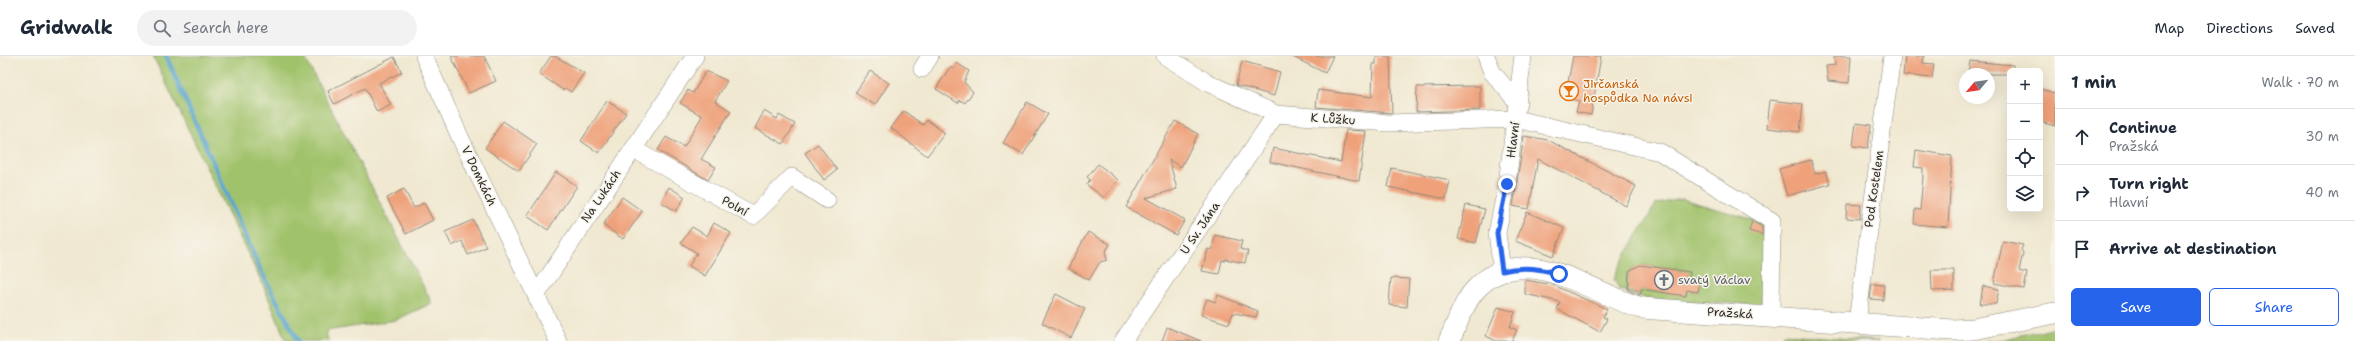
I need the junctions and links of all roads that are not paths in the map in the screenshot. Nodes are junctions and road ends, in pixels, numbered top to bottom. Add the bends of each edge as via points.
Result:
1 (424, 56) edge
2 (695, 56) edge
3 (1165, 56) edge
4 (1486, 56) edge
5 (1523, 56) edge
6 (1892, 56) edge
7 (1517, 111) junction
8 (1276, 114) junction
9 (633, 149) junction
10 (827, 200) dead end
11 (1502, 271) junction
12 (537, 294) junction
13 (2055, 313) edge
14 (1771, 316) junction
15 (1857, 322) junction
16 (558, 341) edge
17 (1123, 341) edge
18 (1449, 341) edge

1 - 12 street, V Domkách via 460,137
2 - 9 street, Na Lukách
3 - 8 street, K Lůžku via 1208,83
4 - 7 street via 1492,72
5 - 7 street, Hlavní
6 - 15 street, Pod Kostelem
7 - 8 street, K Lůžku via 1388,123
7 - 11 street, Hlavní via 1497,233
7 - 14 street, K Lůžku via 1660,152 1772,221
8 - 17 street, U Sv. Jána
9 - 10 street, Polní via 753,216 792,177
9 - 12 street, Na Lukách
11 - 14 main road, Pražská via 1520,267 1546,270 1641,308
11 - 18 main road, Pražská via 1474,290
12 - 16 street
13 - 15 main road, Pražská via 1973,329 1952,330
14 - 15 main road, Pražská

